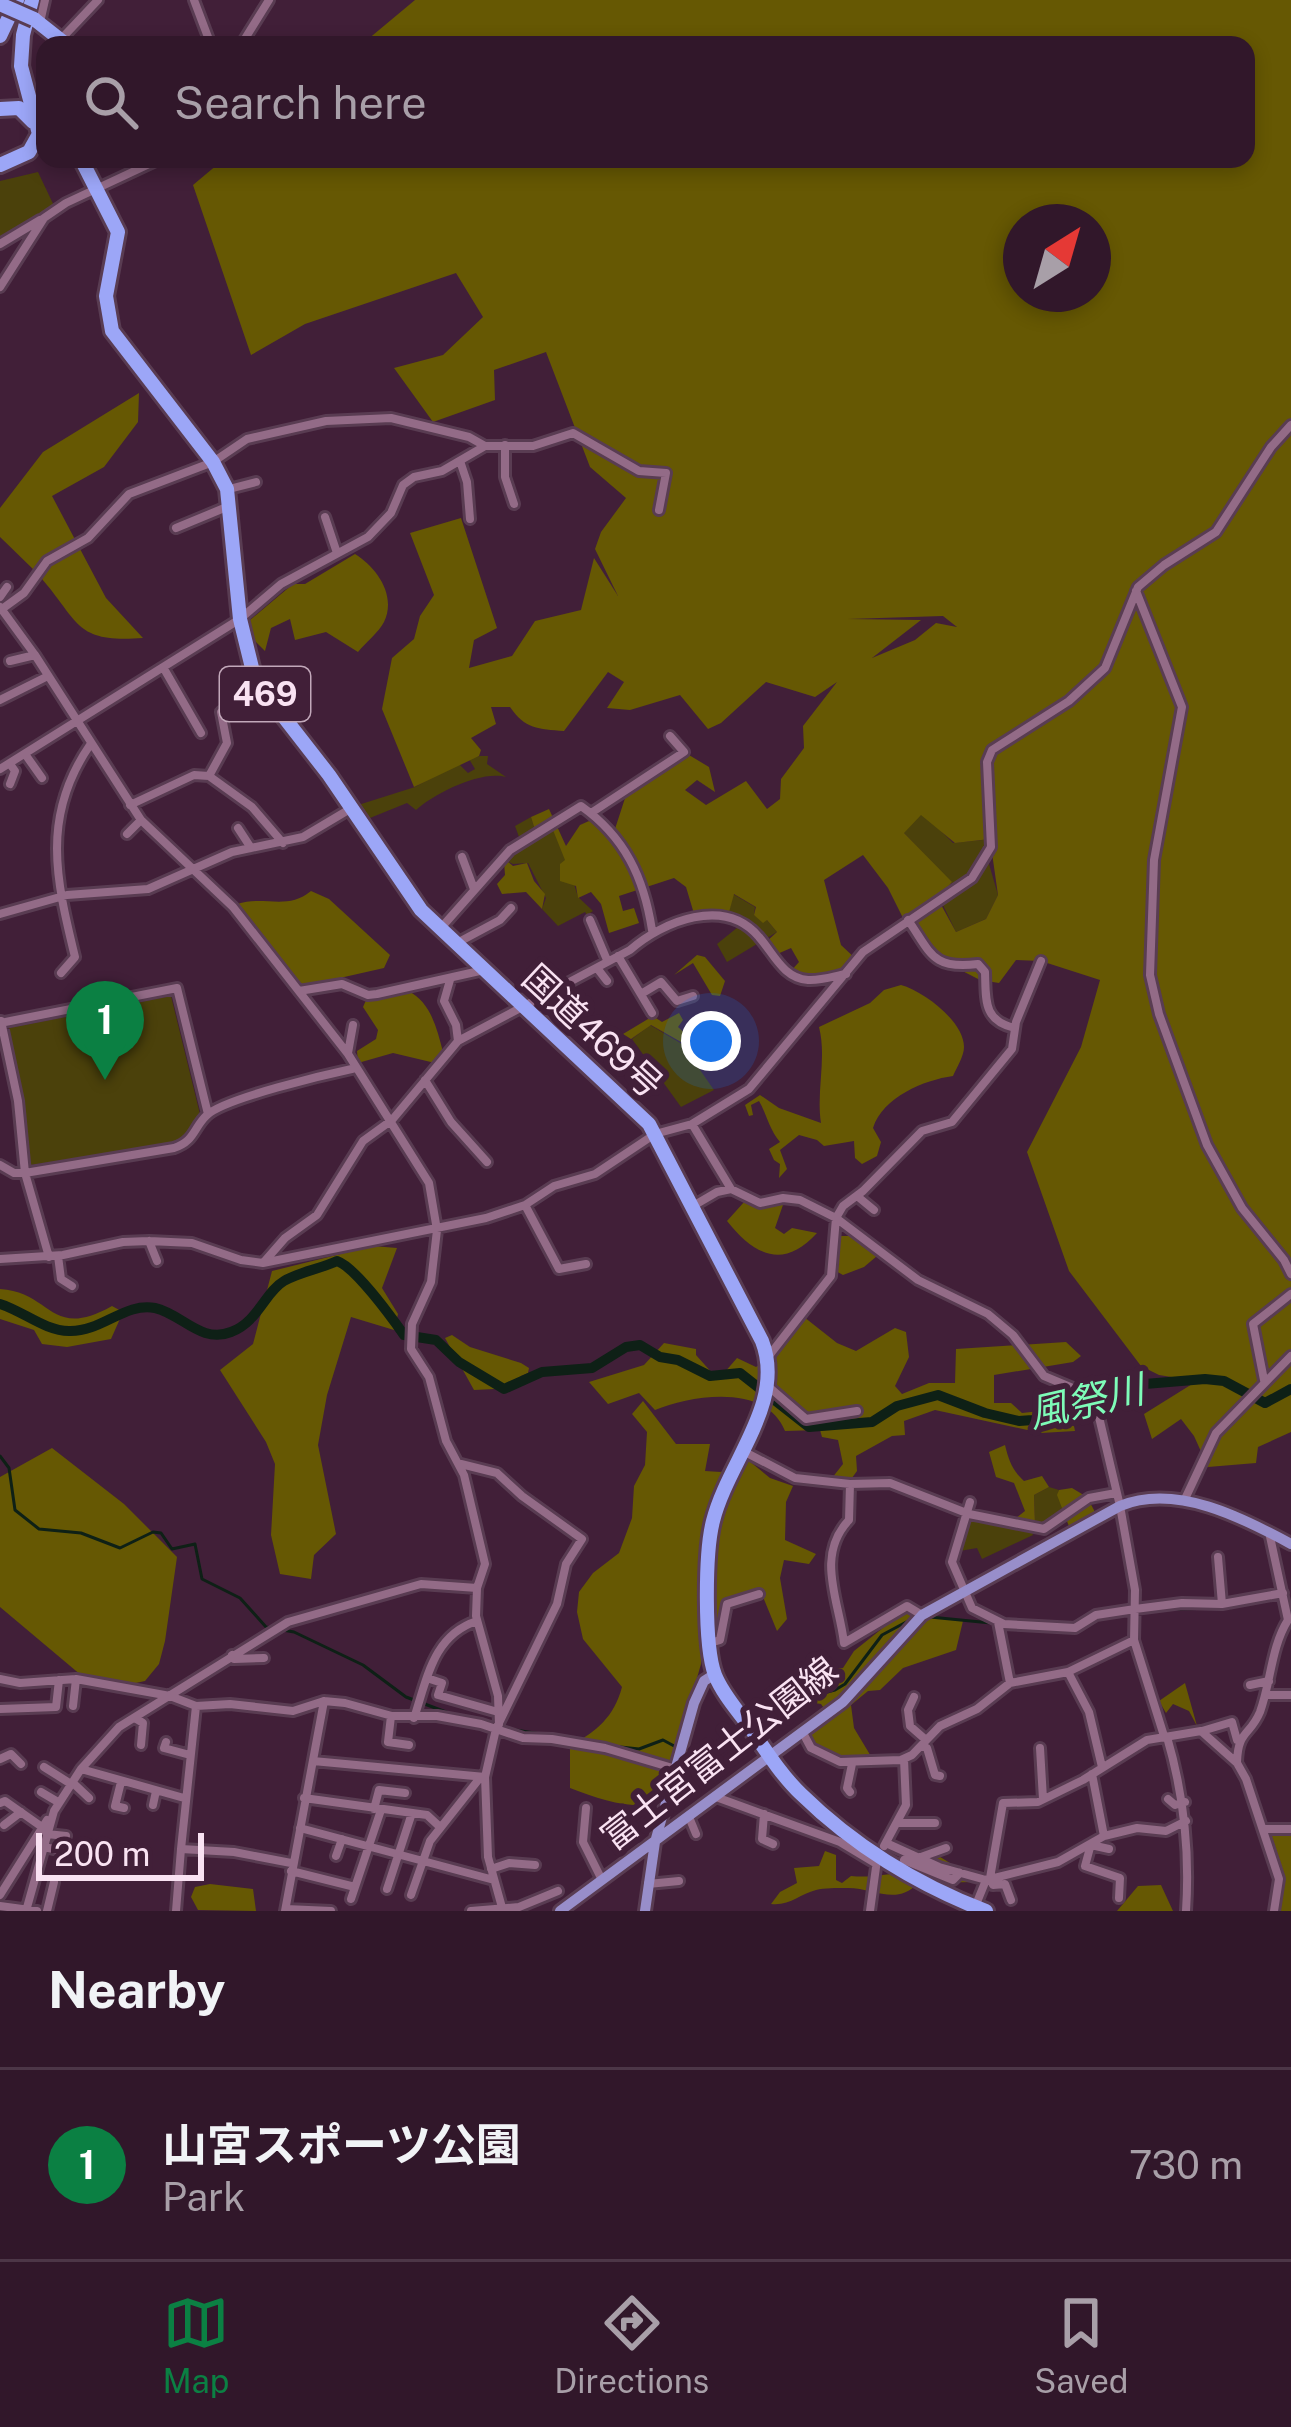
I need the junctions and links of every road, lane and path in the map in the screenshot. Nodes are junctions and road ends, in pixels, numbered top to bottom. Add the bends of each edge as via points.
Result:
1 (17, 0) edge
2 (32, 0) edge
3 (45, 0) edge
4 (98, 0) edge
5 (194, 0) edge
6 (269, 0) edge
7 (0, 4) edge
8 (37, 21) junction
9 (0, 36) edge
10 (58, 36) edge
11 (69, 36) edge
12 (208, 36) edge
13 (247, 36) edge
14 (0, 110) edge
15 (36, 123) edge
16 (36, 139) edge
17 (0, 163) edge
18 (86, 168) edge
19 (140, 168) edge
20 (97, 188) junction
21 (44, 218) junction
22 (0, 244) edge
23 (0, 287) edge
24 (1291, 425) edge
25 (505, 445) junction
26 (485, 446) junction
27 (460, 461) junction
28 (213, 462) junction
29 (256, 482) dead end
30 (229, 497) junction
31 (514, 505) dead end
32 (659, 510) dead end
33 (325, 517) dead end
34 (470, 519) dead end
35 (176, 528) dead end
36 (338, 553) junction
37 (7, 587) dead end
38 (1136, 590) junction
39 (0, 597) edge
40 (1, 608) edge
41 (239, 619) junction
42 (35, 655) junction
43 (10, 662) dead end
44 (163, 668) junction
45 (48, 676) junction
46 (259, 686) junction
47 (0, 700) edge
48 (75, 722) junction
49 (201, 733) dead end
50 (670, 736) dead end
51 (90, 745) junction
52 (25, 754) junction
53 (5, 766) edge
54 (209, 776) junction
55 (42, 778) dead end
56 (10, 784) dead end
57 (130, 805) junction
58 (352, 808) junction
59 (591, 813) junction
60 (141, 820) junction
61 (238, 828) dead end
62 (127, 834) dead end
63 (283, 843) junction
64 (251, 848) junction
65 (462, 857) dead end
66 (195, 868) junction
67 (474, 889) junction
68 (60, 896) junction
69 (511, 908) dead end
70 (0, 914) edge
71 (590, 920) dead end
72 (908, 920) junction
73 (440, 930) junction
74 (652, 930) junction
75 (455, 944) junction
76 (618, 956) junction
77 (607, 960) junction
78 (1041, 962) dead end
79 (597, 968) junction
80 (484, 970) junction
81 (61, 973) dead end
82 (846, 974) junction
83 (451, 979) junction
84 (607, 981) dead end
85 (299, 991) junction
86 (641, 994) junction
87 (693, 996) dead end
88 (525, 1006) junction
89 (652, 1013) dead end
90 (1, 1022) edge
91 (352, 1025) dead end
92 (1016, 1028) junction
93 (458, 1041) junction
94 (348, 1054) junction
95 (356, 1068) junction
96 (425, 1080) junction
97 (208, 1114) junction
98 (392, 1120) junction
99 (692, 1124) junction
100 (655, 1134) junction
101 (487, 1162) dead end
102 (0, 1166) edge
103 (25, 1172) junction
104 (731, 1189) junction
105 (857, 1196) junction
106 (525, 1205) junction
107 (693, 1206) junction
108 (874, 1210) dead end
109 (836, 1218) junction
110 (437, 1230) junction
111 (149, 1241) junction
112 (53, 1257) junction
113 (0, 1259) edge
114 (157, 1261) dead end
115 (263, 1263) junction
116 (586, 1264) dead end
117 (1291, 1274) edge
118 (72, 1286) dead end
119 (1291, 1294) edge
120 (1291, 1355) edge
121 (768, 1357) junction
122 (1264, 1381) junction
123 (769, 1387) junction
124 (857, 1411) dead end
125 (742, 1450) junction
126 (460, 1464) junction
127 (850, 1484) junction
128 (1116, 1492) junction
129 (970, 1502) dead end
130 (1184, 1503) junction
131 (1120, 1506) junction
132 (969, 1514) junction
133 (1269, 1532) junction
134 (1291, 1544) edge
135 (1218, 1557) dead end
136 (478, 1588) junction
137 (964, 1591) junction
138 (1283, 1593) junction
139 (759, 1594) dead end
140 (1222, 1604) junction
141 (1135, 1609) junction
142 (922, 1615) junction
143 (477, 1621) junction
144 (998, 1621) junction
145 (1134, 1640) junction
146 (709, 1644) junction
147 (232, 1654) junction
148 (264, 1658) dead end
149 (1068, 1672) junction
150 (715, 1674) junction
151 (76, 1678) junction
152 (427, 1678) junction
153 (0, 1679) edge
154 (59, 1680) junction
155 (1269, 1681) junction
156 (1010, 1683) junction
157 (1250, 1685) dead end
158 (1265, 1695) junction
159 (1291, 1695) edge
160 (170, 1696) junction
161 (914, 1697) dead end
162 (324, 1701) junction
163 (73, 1706) dead end
164 (196, 1706) junction
165 (0, 1709) edge
166 (498, 1712) junction
167 (391, 1716) junction
168 (136, 1718) junction
169 (414, 1718) junction
170 (497, 1726) junction
171 (1201, 1731) junction
172 (803, 1733) junction
173 (1166, 1737) junction
174 (1238, 1741) junction
175 (166, 1742) dead end
176 (923, 1743) junction
177 (141, 1745) dead end
178 (409, 1745) dead end
179 (1040, 1748) dead end
180 (619, 1752) junction
181 (190, 1755) junction
182 (771, 1757) junction
183 (0, 1759) edge
184 (904, 1759) junction
185 (313, 1761) junction
186 (614, 1763) dead end
187 (852, 1763) junction
188 (1237, 1763) junction
189 (21, 1764) dead end
190 (44, 1767) dead end
191 (1102, 1767) junction
192 (81, 1769) junction
193 (676, 1769) junction
194 (1092, 1774) junction
195 (940, 1776) dead end
196 (483, 1777) junction
197 (121, 1782) junction
198 (71, 1783) junction
199 (156, 1790) junction
200 (41, 1792) dead end
201 (850, 1792) dead end
202 (405, 1793) dead end
203 (716, 1797) junction
204 (89, 1798) dead end
205 (184, 1798) junction
206 (304, 1798) junction
207 (1043, 1799) junction
208 (1168, 1799) dead end
209 (1185, 1802) junction
210 (0, 1803) edge
211 (154, 1805) dead end
212 (124, 1808) dead end
213 (586, 1808) dead end
214 (55, 1809) junction
215 (378, 1810) junction
216 (21, 1812) junction
217 (412, 1813) junction
218 (764, 1814) junction
219 (66, 1815) dead end
220 (689, 1817) junction
221 (1186, 1821) junction
222 (898, 1822) junction
223 (935, 1823) dead end
224 (4, 1825) dead end
225 (440, 1827) junction
226 (300, 1828) junction
227 (1264, 1829) junction
228 (1291, 1829) edge
229 (44, 1831) junction
230 (696, 1834) dead end
231 (66, 1836) dead end
232 (1104, 1836) junction
233 (342, 1839) junction
234 (655, 1842) junction
235 (773, 1844) dead end
236 (1091, 1844) junction
237 (370, 1846) junction
238 (44, 1847) junction
239 (946, 1848) dead end
240 (181, 1849) junction
241 (1109, 1849) dead end
242 (58, 1850) dead end
243 (398, 1853) junction
244 (880, 1854) junction
245 (336, 1856) dead end
246 (920, 1858) junction
247 (422, 1859) junction
248 (904, 1860) dead end
249 (535, 1864) dead end
250 (291, 1867) junction
251 (166, 1869) dead end
252 (491, 1869) junction
253 (179, 1871) junction
254 (962, 1872) junction
255 (988, 1879) junction
256 (494, 1880) junction
257 (602, 1880) junction
258 (679, 1881) dead end
259 (54, 1882) dead end
260 (648, 1884) junction
261 (355, 1887) junction
262 (386, 1889) dead end
263 (558, 1892) dead end
264 (0, 1894) edge
265 (411, 1894) dead end
266 (1119, 1898) dead end
267 (351, 1900) dead end
268 (1011, 1900) dead end
269 (0, 1906) edge
270 (499, 1909) edge
271 (26, 1910) edge
272 (285, 1910) edge
273 (978, 1910) edge
274 (37, 1911) edge
275 (47, 1911) edge
276 (176, 1911) edge
277 (331, 1911) edge
278 (471, 1911) edge
279 (560, 1911) edge
280 (645, 1911) edge
281 (870, 1911) edge
282 (1186, 1911) edge
283 (1274, 1911) edge

1 - 9 highway
2 - 15 highway via 21,66
3 - 8 street
4 - 11 street
5 - 12 street
6 - 13 street
7 - 8 highway, bridge
8 - 10 highway
14 - 17 highway via 27,113 35,133 22,153
16 - 17 highway via 29,152
18 - 20 highway, 国道469号 / 469
19 - 20 street
20 - 21 street
20 - 28 highway, 国道469号 / 469 via 118,232 106,296 112,331
21 - 22 street
21 - 23 street
24 - 38 street via 1216,532
25 - 26 street
25 - 31 street
25 - 32 street via 584,437 638,471 666,472
26 - 27 street
26 - 28 street via 400,419 326,421 247,439
27 - 34 street
27 - 36 street via 403,485 379,529
28 - 30 highway, 国道469号 / 469
28 - 40 street via 129,494
29 - 30 street
30 - 35 street
30 - 41 highway, 国道469号 / 469 via 240,525
33 - 36 street
36 - 41 street
37 - 39 street
38 - 72 street via 1105,668 988,756 992,833 980,869
38 - 117 street via 1182,707 1154,860 1149,956 1159,1014 1207,1145
40 - 42 street
41 - 44 street
41 - 46 highway, 国道469号 / 469
42 - 43 street
42 - 45 street
44 - 48 street
44 - 49 street
45 - 47 street
45 - 48 street
46 - 54 street via 221,712 227,743
46 - 58 highway, 国道469号 / 469
48 - 51 street
48 - 52 street
50 - 59 street via 684,752
51 - 57 street
51 - 68 street via 56,820
52 - 53 street
52 - 55 street
53 - 56 street via 14,771
54 - 57 street via 194,775
54 - 63 street
57 - 60 street
58 - 63 street
58 - 73 highway, 国道469号 / 469
59 - 67 street via 581,806 532,834
59 - 74 street via 634,866
60 - 62 street
60 - 66 street
61 - 64 street
63 - 64 street
64 - 66 street
65 - 67 street
66 - 68 street via 131,892
66 - 85 street
67 - 73 street
68 - 70 street
68 - 81 street via 75,957
69 - 75 street
71 - 77 street
72 - 82 street
72 - 92 street via 938,961 978,964 990,1015
73 - 75 highway, 国道469号 / 469
74 - 76 street
74 - 82 street via 728,916 751,928 793,975
75 - 80 highway, 国道469号 / 469
76 - 77 street
76 - 86 street
77 - 79 street
78 - 92 street
79 - 84 street
79 - 88 street
80 - 83 street
80 - 88 highway, 国道469号 / 469
82 - 99 street via 748,1089
83 - 85 street via 368,994 343,984
83 - 93 street via 444,1001
85 - 94 street
86 - 87 street via 662,982 677,1001
86 - 89 street
88 - 93 street
88 - 100 highway, 国道469号 / 469
90 - 97 street via 177,988
90 - 103 street
91 - 94 street
92 - 105 street via 1008,1056 952,1122 922,1131
93 - 96 street
94 - 95 street
95 - 97 street
95 - 98 street
96 - 98 street
96 - 101 street
97 - 103 street via 189,1143
98 - 110 street via 429,1183
98 - 115 street via 363,1141 317,1215
99 - 100 street
99 - 104 street
100 - 106 street via 596,1174
100 - 107 highway, 国道469号 / 469
102 - 103 street
103 - 112 street
104 - 107 street
104 - 109 street via 760,1203 800,1200
105 - 108 street
105 - 109 street
106 - 110 street
106 - 116 street via 559,1269
107 - 121 highway, 国道469号 / 469
109 - 121 street via 831,1276
109 - 128 street via 918,1280 988,1314 1044,1376 1087,1394
110 - 115 street
110 - 126 street via 431,1282 409,1333
111 - 112 street
111 - 114 street
111 - 115 street via 192,1243
112 - 113 street
112 - 118 street via 64,1285
119 - 122 street via 1252,1324
120 - 122 street
121 - 123 highway, 国道469号 / 469
122 - 130 street via 1216,1433
123 - 124 street via 806,1419
123 - 125 highway, 国道469号 / 469
125 - 127 street via 795,1478
125 - 146 highway, 国道469号 / 469 via 713,1521
126 - 136 street via 485,1564
126 - 170 street via 497,1473 582,1539
127 - 132 street via 890,1483
127 - 142 street via 849,1520 830,1563 844,1643 908,1606
128 - 131 street
128 - 132 street via 1088,1498 1044,1528
129 - 132 street
130 - 131 main road, 富士宮富士公園線
130 - 133 main road, 富士宮富士公園線 via 1224,1510
131 - 137 main road, 富士宮富士公園線
131 - 141 street
132 - 137 street via 952,1562
133 - 134 main road, 富士宮富士公園線
133 - 138 street
135 - 140 street
136 - 143 street
136 - 147 street via 421,1583 288,1622
137 - 142 main road, 富士宮富士公園線
137 - 144 street via 972,1608
138 - 140 street
138 - 155 street via 1288,1620
139 - 146 street via 727,1604 720,1640
140 - 141 street
141 - 144 street via 1075,1628
141 - 145 street
142 - 172 main road, 富士宮富士公園線 via 851,1694
143 - 152 street via 439,1646
143 - 166 street
144 - 156 street
145 - 149 street
145 - 173 street
146 - 150 highway, 国道469号 / 469
147 - 148 street
147 - 160 street
149 - 156 street
149 - 191 street via 1090,1712
150 - 182 highway, 国道469号 / 469
150 - 193 main road via 700,1689
151 - 154 street
151 - 160 street
151 - 163 street
152 - 166 street via 442,1683 438,1696
152 - 169 street
153 - 154 street
154 - 165 street via 56,1707
155 - 157 street
155 - 158 street
156 - 176 street
158 - 159 street
158 - 174 street
160 - 164 street
160 - 168 street
161 - 176 street via 910,1726
162 - 164 street via 293,1711
162 - 167 street
162 - 185 street
164 - 181 street
166 - 170 street
167 - 169 street
167 - 178 street via 388,1742
168 - 177 street
168 - 192 street
169 - 170 street
170 - 180 street via 523,1738
170 - 196 street
171 - 173 street
171 - 174 street via 1232,1722
171 - 188 street
172 - 182 main road, 富士宮富士公園線
172 - 187 street via 825,1757
173 - 191 street
173 - 209 street
174 - 188 street
175 - 181 street via 164,1748
176 - 184 street
176 - 195 street
179 - 207 street
180 - 186 street
180 - 193 street
181 - 205 street
182 - 203 main road, 富士宮富士公園線
182 - 244 highway, 国道469号 / 469 via 799,1792
183 - 189 street via 11,1754
184 - 187 street
184 - 222 street via 906,1805
185 - 196 street
185 - 206 street
187 - 201 street
188 - 227 street
190 - 198 street
191 - 194 street
192 - 197 street
192 - 198 street
193 - 234 main road
194 - 207 street
194 - 232 street
196 - 225 street
196 - 252 street
197 - 199 street
197 - 212 street via 116,1806
198 - 204 street
198 - 214 street
199 - 205 street
199 - 211 street
200 - 214 street
202 - 215 street via 379,1790
203 - 218 street
203 - 220 main road, 富士宮富士公園線
205 - 240 street
206 - 215 street
206 - 226 street
207 - 255 street via 1003,1803
208 - 209 street
209 - 221 street
210 - 216 street
213 - 257 street via 583,1842
214 - 219 street
214 - 229 street
215 - 217 street
215 - 237 street
216 - 224 street
216 - 229 street
217 - 225 street
217 - 243 street
218 - 235 street via 762,1839
218 - 244 street
220 - 230 street
220 - 234 main road, 富士宮富士公園線
221 - 232 street via 1166,1831
221 - 282 street
222 - 223 street
222 - 244 street
225 - 247 street
226 - 233 street
226 - 250 street
227 - 228 street
227 - 283 street via 1279,1879
229 - 231 street
229 - 238 street
229 - 264 street
232 - 236 street
233 - 237 street
233 - 245 street
234 - 257 main road, 富士宮富士公園線
234 - 260 main road
236 - 241 street
236 - 255 street via 1058,1862
236 - 266 street via 1085,1866 1120,1878
237 - 243 street
237 - 261 street
238 - 242 street
238 - 271 street
239 - 246 street
240 - 250 street
240 - 253 street
243 - 247 street
243 - 262 street
244 - 246 street
244 - 273 highway, 国道469号 / 469
244 - 281 street
246 - 254 street
247 - 256 street
247 - 265 street
248 - 254 street via 953,1880
249 - 252 street
250 - 261 street
250 - 272 street
251 - 253 street
252 - 256 street
253 - 276 street
254 - 255 street
255 - 268 street via 1005,1884
255 - 273 street
256 - 270 street
257 - 279 main road, 富士宮富士公園線
258 - 260 street
259 - 275 street
260 - 280 main road
261 - 267 street
263 - 270 street
269 - 271 street
270 - 278 street
271 - 274 street
272 - 277 street

